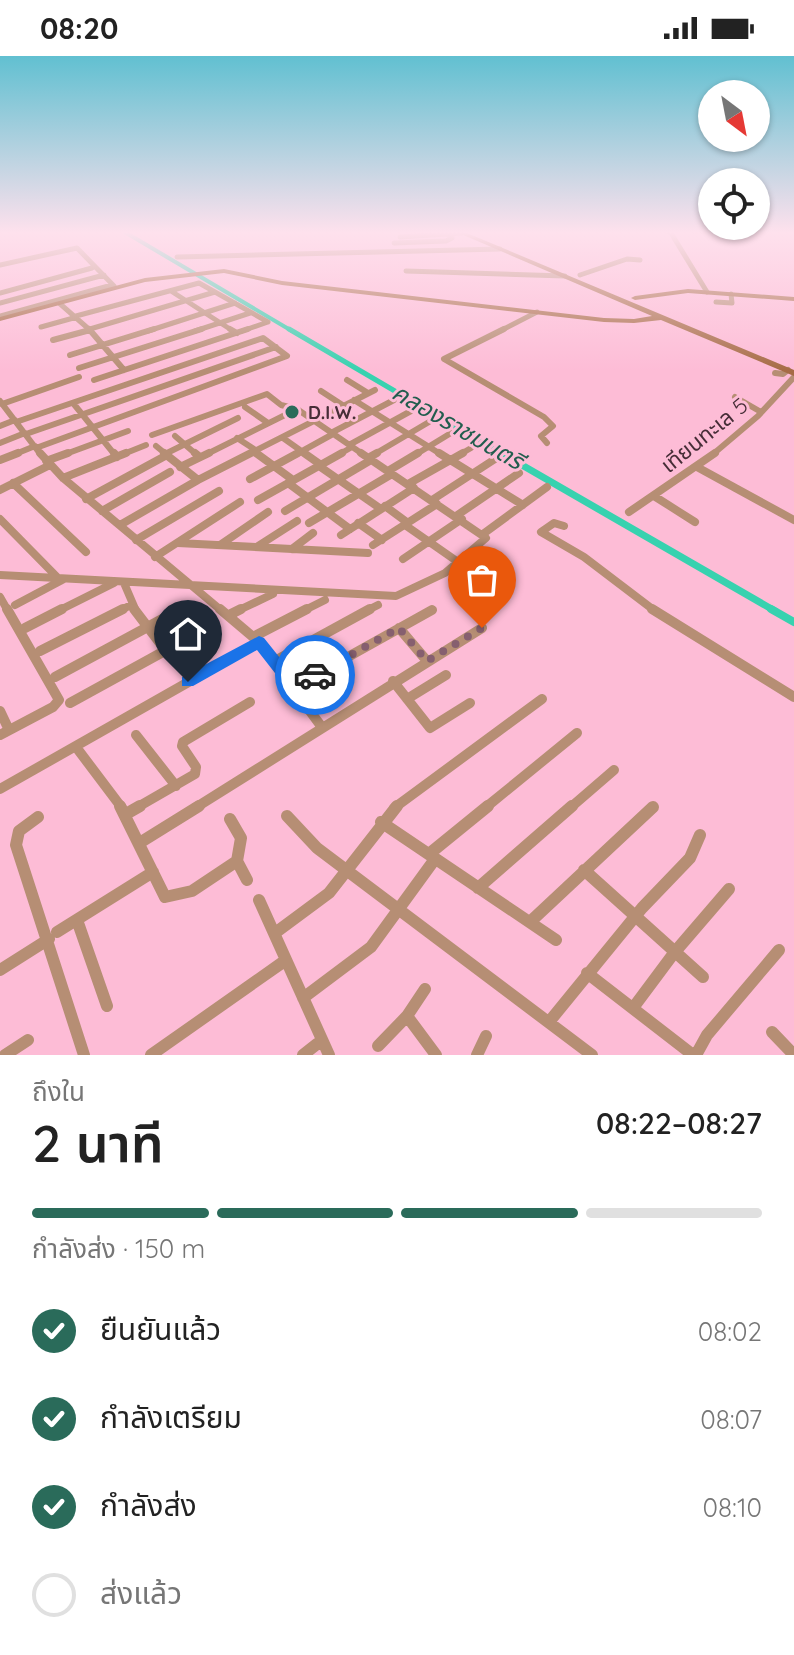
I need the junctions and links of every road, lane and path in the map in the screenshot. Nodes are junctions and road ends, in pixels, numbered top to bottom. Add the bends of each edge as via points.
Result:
1 (58, 278) edge
2 (65, 278) edge
3 (94, 278) edge
4 (106, 278) edge
5 (177, 278) edge
6 (259, 278) edge
7 (569, 278) edge
8 (586, 278) edge
9 (698, 278) edge
10 (32, 284) junction
11 (71, 284) junction
12 (113, 286) junction
13 (171, 291) junction
14 (41, 292) junction
15 (215, 292) junction
16 (707, 292) junction
17 (0, 293) edge
18 (81, 293) junction
19 (731, 294) junction
20 (635, 298) junction
21 (794, 299) edge
22 (8, 301) junction
23 (186, 301) junction
24 (58, 302) junction
25 (716, 302) dead end
26 (0, 303) edge
27 (235, 303) junction
28 (537, 312) junction
29 (205, 313) junction
30 (250, 313) junction
31 (75, 315) junction
32 (664, 317) junction
33 (0, 318) edge
34 (683, 321) junction
35 (221, 323) junction
36 (41, 327) dead end
37 (90, 329) junction
38 (237, 333) junction
39 (53, 340) dead end
40 (101, 345) junction
41 (276, 347) junction
42 (70, 355) dead end
43 (113, 357) junction
44 (183, 365) junction
45 (79, 368) dead end
46 (124, 370) junction
47 (793, 371) edge
48 (775, 373) dead end
49 (194, 376) junction
50 (79, 377) dead end
51 (94, 380) dead end
52 (347, 380) dead end
53 (125, 385) junction
54 (206, 386) junction
55 (321, 391) dead end
56 (136, 397) junction
57 (735, 397) dead end
58 (354, 400) junction
59 (394, 400) dead end
60 (73, 403) junction
61 (344, 406) junction
62 (146, 407) junction
63 (245, 407) dead end
64 (3, 408) edge
65 (297, 409) junction
66 (373, 411) junction
67 (411, 411) dead end
68 (761, 412) junction
69 (82, 415) junction
70 (238, 418) dead end
71 (16, 421) junction
72 (315, 421) junction
73 (429, 422) dead end
74 (268, 423) junction
75 (390, 423) junction
76 (0, 426) edge
77 (93, 427) junction
78 (213, 430) junction
79 (128, 431) dead end
80 (332, 433) junction
81 (451, 433) dead end
82 (26, 434) junction
83 (409, 434) junction
84 (152, 435) dead end
85 (175, 436) dead end
86 (283, 438) junction
87 (103, 440) junction
88 (234, 440) junction
89 (0, 443) edge
90 (547, 443) dead end
91 (184, 444) junction
92 (146, 445) dead end
93 (156, 446) dead end
94 (351, 446) junction
95 (429, 446) junction
96 (35, 447) junction
97 (471, 448) dead end
98 (256, 451) junction
99 (302, 451) junction
100 (166, 454) junction
101 (117, 457) junction
102 (200, 457) junction
103 (369, 459) junction
104 (495, 459) dead end
105 (0, 460) edge
106 (451, 460) junction
107 (48, 463) junction
108 (320, 465) junction
109 (274, 466) junction
110 (180, 467) junction
111 (697, 467) junction
112 (170, 472) dead end
113 (390, 472) junction
114 (473, 473) junction
115 (519, 473) dead end
116 (63, 478) junction
117 (250, 479) dead end
118 (338, 479) junction
119 (198, 480) junction
120 (291, 482) junction
121 (13, 483) junction
122 (411, 486) junction
123 (547, 487) dead end
124 (497, 488) junction
125 (0, 490) edge
126 (219, 491) dead end
127 (359, 494) junction
128 (654, 496) junction
129 (308, 497) junction
130 (86, 499) junction
131 (258, 500) dead end
132 (240, 502) dead end
133 (434, 502) junction
134 (523, 505) junction
135 (383, 508) junction
136 (102, 511) junction
137 (285, 511) dead end
138 (268, 512) dead end
139 (328, 512) junction
140 (629, 512) dead end
141 (459, 517) junction
142 (0, 519) edge
143 (794, 520) edge
144 (297, 521) dead end
145 (695, 522) dead end
146 (309, 523) dead end
147 (358, 523) junction
148 (406, 524) junction
149 (120, 525) junction
150 (564, 526) dead end
151 (350, 529) junction
152 (313, 533) dead end
153 (483, 534) junction
154 (341, 535) dead end
155 (136, 540) junction
156 (382, 540) junction
157 (429, 541) junction
158 (178, 543) junction
159 (220, 545) junction
160 (258, 546) junction
161 (292, 549) junction
162 (86, 552) dead end
163 (155, 557) junction
164 (403, 559) dead end
165 (458, 562) junction
166 (0, 575) edge
167 (61, 578) junction
168 (119, 583) junction
169 (190, 584) junction
170 (273, 594) dead end
171 (0, 597) edge
172 (325, 600) dead end
173 (15, 605) dead end
174 (131, 605) junction
175 (378, 605) dead end
176 (179, 610) dead end
177 (432, 610) dead end
178 (229, 615) junction
179 (25, 628) dead end
180 (148, 628) junction
181 (399, 628) junction
182 (482, 628) dead end
183 (201, 631) dead end
184 (256, 639) junction
185 (40, 651) dead end
186 (166, 651) junction
187 (275, 661) junction
188 (427, 661) junction
189 (446, 675) dead end
190 (55, 677) dead end
191 (393, 681) junction
192 (294, 687) junction
193 (794, 697) edge
194 (407, 699) junction
195 (542, 699) dead end
196 (250, 702) dead end
197 (70, 703) dead end
198 (470, 703) dead end
199 (0, 711) edge
200 (321, 726) junction
201 (5, 732) edge
202 (577, 733) dead end
203 (136, 735) dead end
204 (76, 747) junction
205 (614, 770) dead end
206 (176, 786) junction
207 (0, 789) edge
208 (653, 807) dead end
209 (126, 814) junction
210 (287, 816) dead end
211 (38, 817) dead end
212 (230, 819) dead end
213 (381, 822) junction
214 (700, 835) dead end
215 (141, 842) junction
216 (432, 856) junction
217 (237, 861) junction
218 (584, 870) junction
219 (348, 871) junction
220 (153, 872) junction
221 (247, 880) dead end
222 (478, 888) junction
223 (729, 889) dead end
224 (259, 900) dead end
225 (398, 909) junction
226 (634, 918) junction
227 (77, 920) junction
228 (530, 922) junction
229 (275, 933) junction
230 (53, 936) junction
231 (556, 940) dead end
232 (779, 950) dead end
233 (674, 953) junction
234 (286, 960) junction
235 (0, 970) edge
236 (587, 973) junction
237 (703, 977) dead end
238 (425, 989) dead end
239 (303, 998) junction
240 (107, 1006) dead end
241 (633, 1008) junction
242 (407, 1016) junction
243 (549, 1022) junction
244 (772, 1032) dead end
245 (486, 1036) dead end
246 (28, 1040) dead end
247 (322, 1040) junction
248 (378, 1046) dead end
249 (5, 1055) edge
250 (84, 1055) edge
251 (151, 1055) edge
252 (303, 1055) edge
253 (329, 1055) edge
254 (436, 1055) edge
255 (477, 1055) edge
256 (592, 1055) edge
257 (695, 1055) edge
258 (794, 1055) edge

1 - 10 street
2 - 11 street
3 - 11 street
4 - 12 street
5 - 12 street
6 - 28 street
7 - 32 street
8 - 20 street
9 - 16 street
10 - 14 street
10 - 17 street
11 - 14 street
11 - 18 street
12 - 18 street
12 - 24 street
13 - 15 street via 199,283
13 - 23 street
13 - 31 street
14 - 22 street
14 - 24 street
15 - 23 street
15 - 27 street
16 - 19 street
16 - 20 street
17 - 22 street
18 - 24 street
19 - 21 street
19 - 25 street via 733,302
20 - 34 street
22 - 26 street
23 - 29 street
23 - 37 street
24 - 31 street
24 - 33 street
27 - 29 street
27 - 30 street
28 - 32 street via 624,321
28 - 90 street via 444,359 544,417 553,426 541,436
29 - 35 street
29 - 40 street
30 - 35 street
30 - 38 street via 268,322
31 - 36 street
31 - 37 street
32 - 34 street
34 - 47 street
35 - 38 street
35 - 43 street
37 - 39 street
37 - 40 street
38 - 46 street
40 - 42 street
40 - 43 street
41 - 44 street via 263,338
41 - 49 street
41 - 54 street via 286,357
43 - 45 street
43 - 46 street
44 - 49 street
44 - 53 street
46 - 51 street
47 - 48 street
47 - 68 street, เทียนทะเล 5
49 - 54 street
49 - 56 street
50 - 64 street
52 - 58 street via 372,392
53 - 56 street
53 - 60 street
54 - 62 street
55 - 61 street
56 - 62 street
56 - 69 street
57 - 68 street
58 - 61 street
58 - 66 street
59 - 66 street
60 - 69 street
60 - 71 street
61 - 72 street
62 - 77 street
63 - 74 street
64 - 71 street
65 - 72 street
65 - 74 street
65 - 84 street via 263,394
66 - 75 street
66 - 80 street
67 - 75 street
68 - 111 street, เทียนทะเล 5
69 - 77 street
69 - 82 street
70 - 78 street
71 - 76 street
71 - 82 street
72 - 80 street
72 - 86 street
73 - 83 street
74 - 88 street
75 - 83 street
75 - 94 street
77 - 87 street
77 - 96 street
78 - 88 street
78 - 91 street
79 - 87 street
80 - 94 street
80 - 99 street
81 - 95 street
82 - 89 street
82 - 96 street
83 - 95 street
83 - 103 street
85 - 91 street
86 - 98 street
86 - 99 street
87 - 101 street
87 - 107 street
88 - 98 street
88 - 102 street
91 - 100 street
91 - 102 street
92 - 101 street
93 - 100 street
94 - 103 street
94 - 108 street
95 - 106 street
95 - 113 street
96 - 105 street
96 - 107 street
97 - 106 street
98 - 109 street
98 - 119 street
99 - 108 street
99 - 109 street
100 - 110 street
100 - 130 street
101 - 116 street
102 - 110 street
103 - 113 street
103 - 118 street
104 - 114 street
106 - 114 street
106 - 122 street
107 - 116 street
107 - 121 street
108 - 118 street
108 - 120 street
109 - 117 street
109 - 120 street
110 - 119 street
111 - 128 street, เทียนทะเล 5
111 - 143 street
112 - 136 street
113 - 122 street
113 - 127 street
114 - 124 street
114 - 133 street
115 - 124 street
116 - 130 street
118 - 127 street
118 - 129 street
119 - 149 street
120 - 129 street
120 - 131 street
121 - 125 street
121 - 162 street
122 - 133 street
122 - 135 street
123 - 134 street
124 - 134 street
124 - 141 street
126 - 155 street
127 - 135 street
127 - 139 street
128 - 140 street, เทียนทะเล 5
128 - 145 street
129 - 137 street
129 - 139 street
130 - 136 street
132 - 158 street
133 - 141 street
133 - 148 street
134 - 153 street
135 - 147 street
135 - 148 street
136 - 149 street
138 - 159 street
139 - 146 street
139 - 151 street
141 - 153 street
141 - 157 street
142 - 167 street
144 - 160 street
147 - 151 street
147 - 156 street
148 - 156 street
148 - 157 street
149 - 155 street
150 - 193 street via 554,523 541,532 584,557 623,591
151 - 154 street
152 - 161 street
153 - 165 street via 485,542
155 - 163 street
156 - 161 street via 370,549
157 - 164 street
157 - 165 street
158 - 159 street
158 - 163 street
159 - 160 street
160 - 161 street
163 - 169 street
165 - 169 street via 396,596
166 - 167 street
167 - 168 street
167 - 173 street
168 - 169 street
168 - 174 street
168 - 179 street
169 - 178 street
170 - 178 street
171 - 201 street via 59,700
172 - 184 street
174 - 180 street
174 - 185 street
175 - 187 street
176 - 180 street
177 - 181 street
178 - 184 street
180 - 186 street
180 - 190 street
181 - 188 street
181 - 192 street
182 - 188 street
183 - 186 street
184 - 187 street
184 - 204 street
186 - 197 street
187 - 192 street
188 - 191 street
189 - 194 street
191 - 194 street
191 - 200 street
192 - 200 street
194 - 198 street via 430,728
195 - 213 street
196 - 206 street via 183,742 197,770
199 - 201 street
200 - 215 street
202 - 216 street
203 - 206 street
204 - 207 street
204 - 209 street
205 - 222 street
206 - 209 street
208 - 218 street
209 - 215 street
210 - 219 street
211 - 230 street via 19,831 16,845
212 - 217 street via 241,838
213 - 216 street
213 - 219 street
214 - 226 street via 690,858
215 - 220 street
216 - 222 street
216 - 225 street
217 - 220 street via 172,899 165,897
217 - 221 street
218 - 226 street
218 - 228 street
219 - 225 street
219 - 229 street via 321,900
220 - 227 street
222 - 228 street
223 - 233 street
224 - 229 street
225 - 239 street via 363,955
225 - 243 street
226 - 233 street
226 - 236 street
227 - 230 street
227 - 240 street
228 - 231 street
229 - 234 street
230 - 235 street
230 - 250 street
232 - 257 street
233 - 237 street
233 - 241 street
234 - 239 street
234 - 251 street
236 - 241 street
236 - 243 street
238 - 242 street
239 - 247 street
241 - 257 street
242 - 248 street
242 - 254 street
243 - 256 street
244 - 258 street
245 - 255 street
246 - 249 street
247 - 252 street
247 - 253 street

